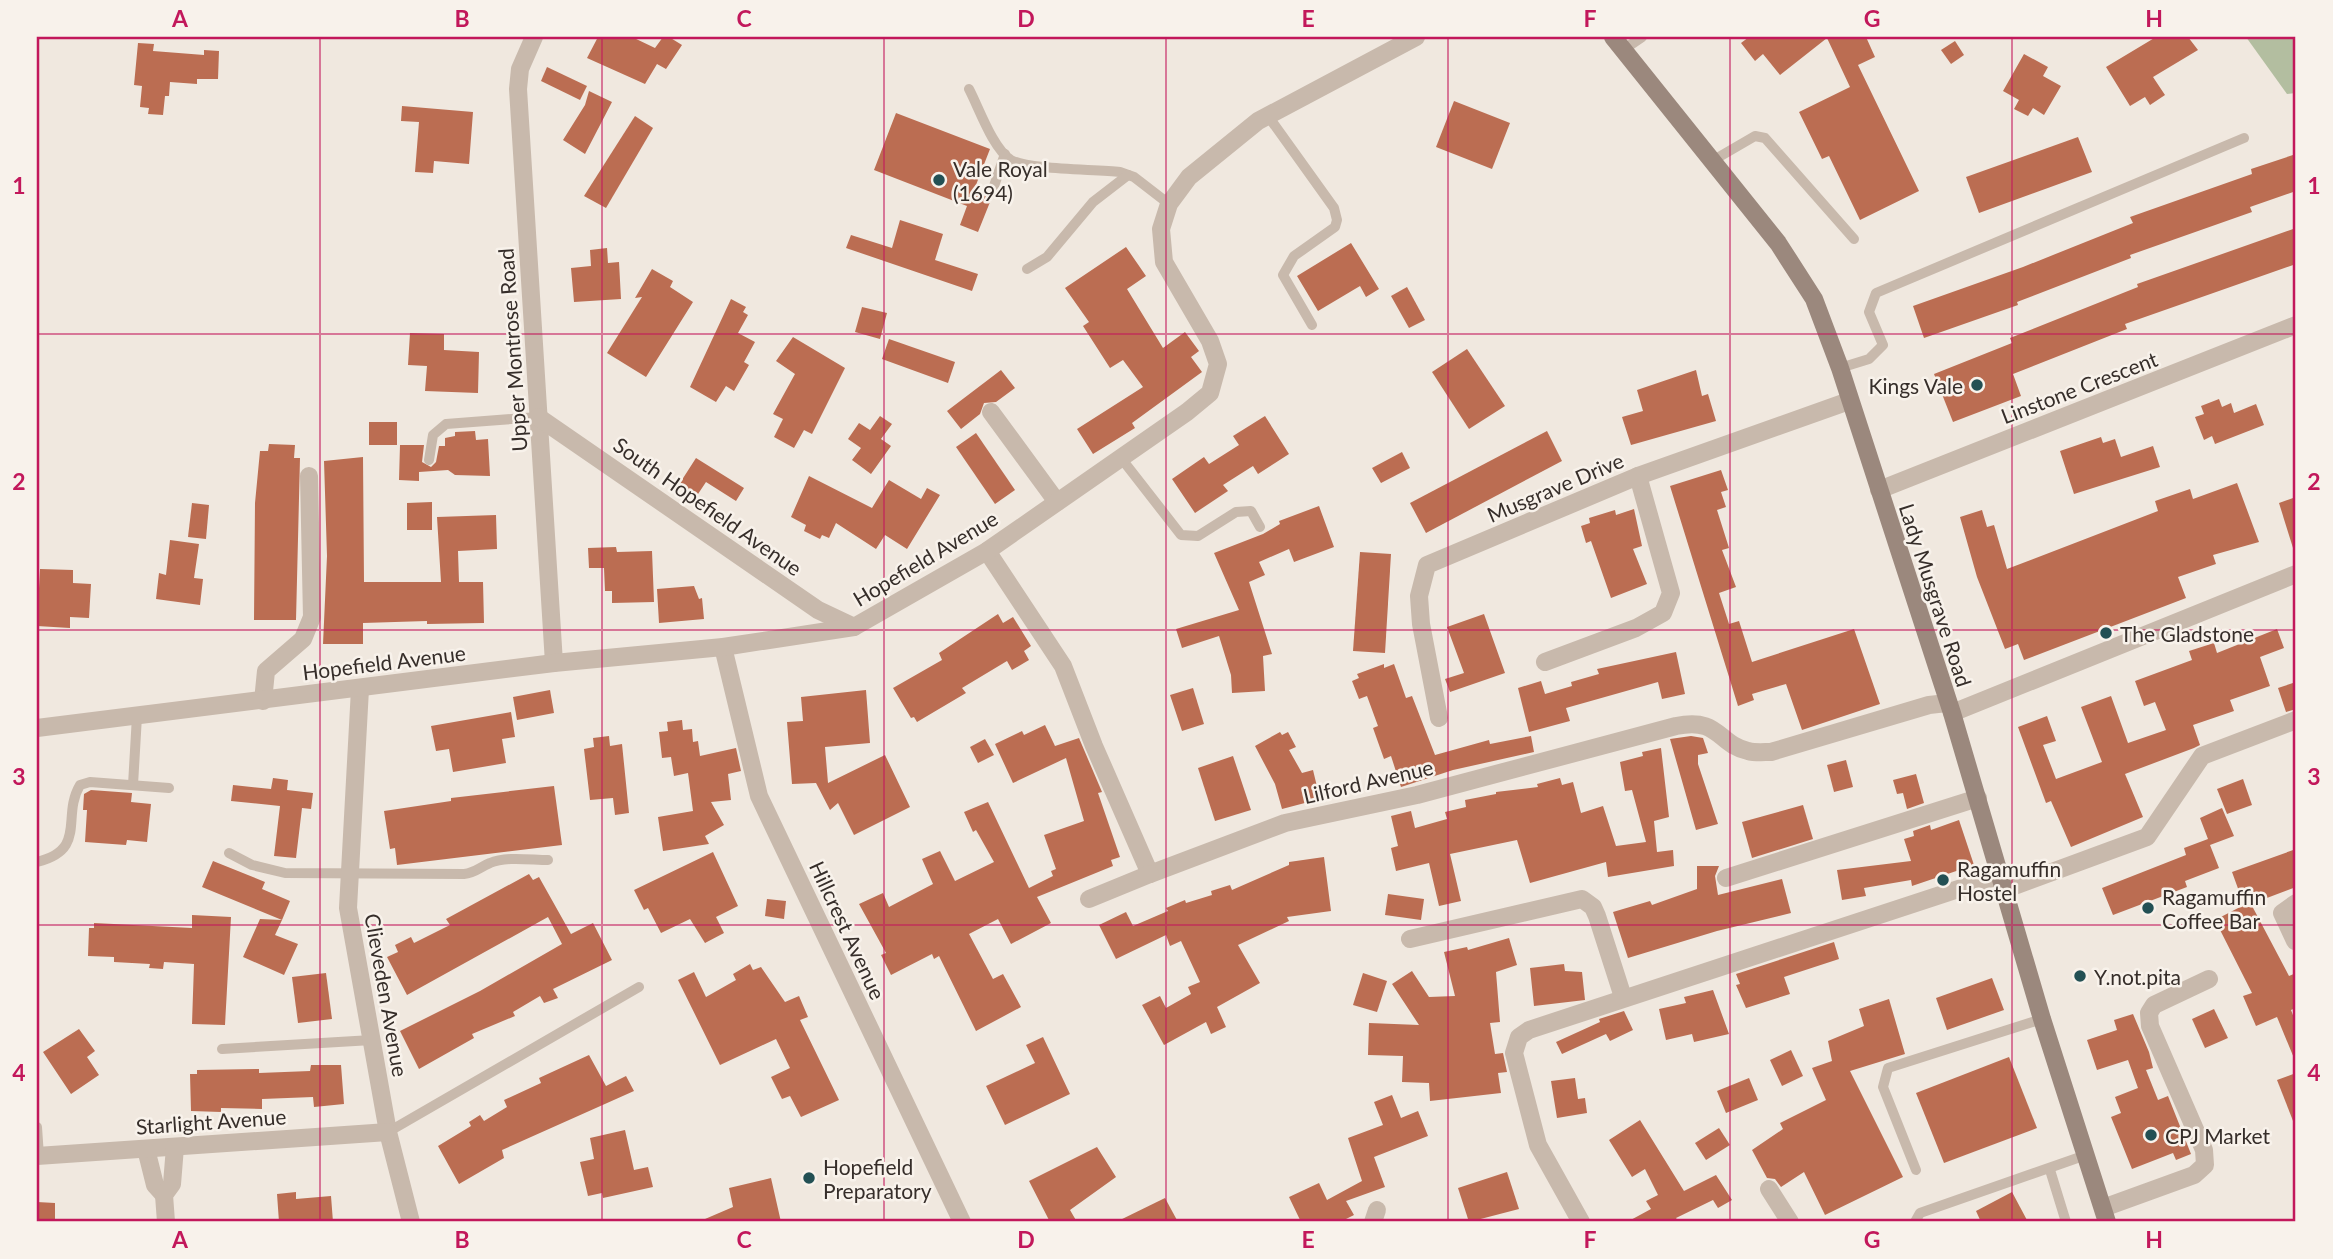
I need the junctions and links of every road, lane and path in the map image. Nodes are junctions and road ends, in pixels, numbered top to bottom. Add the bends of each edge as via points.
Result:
1 (534, 37) edge
2 (1416, 37) edge
3 (1643, 37) edge
4 (1618, 43) edge
5 (969, 89) dead end
6 (1268, 116) junction
7 (2244, 138) dead end
8 (1005, 154) junction
9 (1712, 161) junction
10 (1128, 175) junction
11 (994, 186) dead end
12 (1169, 204) junction
13 (1854, 239) dead end
14 (1027, 269) dead end
15 (1312, 325) dead end
16 (2296, 325) edge
17 (1840, 368) junction
18 (1849, 401) junction
19 (990, 412) dead end
20 (538, 416) junction
21 (1121, 458) junction
22 (429, 460) dead end
23 (309, 476) dead end
24 (1637, 477) junction
25 (1879, 490) junction
26 (1057, 502) junction
27 (1260, 527) dead end
28 (987, 551) junction
29 (2296, 574) edge
30 (854, 627) junction
31 (723, 647) junction
32 (1545, 662) dead end
33 (554, 663) junction
34 (360, 689) junction
35 (263, 701) junction
36 (1949, 708) junction
37 (137, 716) junction
38 (1439, 718) dead end
39 (2296, 720) edge
40 (37, 729) edge
41 (133, 785) junction
42 (169, 788) dead end
43 (1978, 798) junction
44 (229, 853) dead end
45 (548, 860) dead end
46 (37, 862) edge
47 (349, 874) junction
48 (1150, 874) junction
49 (1726, 878) dead end
50 (2004, 882) junction
51 (1089, 899) dead end
52 (2296, 904) edge
53 (1410, 939) dead end
54 (2295, 941) edge
55 (2209, 979) dead end
56 (639, 987) dead end
57 (1623, 997) junction
58 (2042, 1019) junction
59 (372, 1040) junction
60 (222, 1049) dead end
61 (37, 1127) edge
62 (388, 1132) junction
63 (175, 1147) junction
64 (146, 1149) junction
65 (2086, 1155) junction
66 (38, 1156) edge
67 (1916, 1170) dead end
68 (2050, 1170) junction
69 (1769, 1189) dead end
70 (164, 1195) junction
71 (2105, 1215) edge
72 (166, 1222) edge
73 (411, 1222) edge
74 (962, 1222) edge
75 (1581, 1222) edge
76 (1790, 1222) edge
77 (1915, 1222) edge
78 (2066, 1222) edge

1 - 20 street, Upper Montrose Road via 520,69 518,89
2 - 6 street, Hopefield Avenue
3 - 4 lane
4 - 9 main road, Lady Musgrave Road
5 - 8 lane
6 - 12 street, Hopefield Avenue via 1189,177
6 - 15 lane via 1334,208 1337,220 1335,227 1294,256 1283,275
7 - 17 lane via 1876,293 1869,312 1883,345 1869,359
8 - 10 lane via 1028,165
8 - 11 lane
9 - 13 lane via 1755,136 1765,138
9 - 17 main road, Lady Musgrave Road via 1778,243 1814,299
10 - 12 lane
10 - 14 lane via 1093,202 1047,257
12 - 21 street, Hopefield Avenue via 1161,229 1164,262 1210,341 1218,365 1210,393
16 - 25 street, Linstone Crescent
17 - 18 main road, Lady Musgrave Road
18 - 24 street, Musgrave Drive
18 - 25 main road, Lady Musgrave Road
19 - 26 street
20 - 22 lane via 446,424 433,435
20 - 30 street, South Hopefield Avenue via 818,610
20 - 33 street, Upper Montrose Road
21 - 26 street, Hopefield Avenue
21 - 27 lane via 1181,535 1198,536 1236,512 1251,511
23 - 35 street via 312,617 303,639 266,671
24 - 32 street via 1671,593 1663,613
24 - 38 street, Musgrave Drive via 1427,565 1419,596 1421,624
25 - 36 main road, Lady Musgrave Road
26 - 28 street, Hopefield Avenue
28 - 30 street, Hopefield Avenue
28 - 48 street via 1063,666
29 - 36 street, Lilford Avenue
30 - 31 street, Hopefield Avenue
31 - 33 street, Hopefield Avenue
31 - 74 street, Hillcrest Avenue via 759,796
33 - 34 street, Hopefield Avenue
34 - 35 street, Hopefield Avenue
34 - 47 street, Clieveden Avenue
35 - 37 street, Hopefield Avenue
36 - 43 main road, Lady Musgrave Road
36 - 48 street, Lilford Avenue via 1928,705 1771,752 1746,751 1715,730 1694,723 1675,726 1418,795 1285,823
37 - 40 street, Hopefield Avenue
37 - 41 lane
39 - 50 street via 2202,756 2147,837
41 - 42 lane
41 - 46 lane via 80,785 71,835 53,858
43 - 49 street
43 - 50 main road, Lady Musgrave Road
44 - 47 lane via 269,871
45 - 47 lane via 499,861 464,874
47 - 59 street, Clieveden Avenue via 352,941
48 - 51 street, Lilford Avenue
50 - 57 street
50 - 58 main road, Lady Musgrave Road
52 - 54 street via 2282,913
53 - 57 street via 1582,899 1597,916
55 - 71 street via 2154,1005 2149,1013 2150,1026 2204,1150 2204,1165 2194,1174
56 - 62 lane
57 - 75 street via 1529,1030 1519,1037 1514,1053 1538,1145
58 - 65 main road, Lady Musgrave Road
58 - 67 lane via 1888,1068 1883,1087
59 - 60 lane
59 - 62 street, Clieveden Avenue
61 - 66 lane
62 - 63 street, Starlight Avenue
62 - 73 street, Clieveden Avenue
63 - 64 street, Starlight Avenue
63 - 70 street via 172,1184
64 - 66 street, Starlight Avenue
64 - 70 street via 155,1185
65 - 68 lane
65 - 71 main road, Lady Musgrave Road
68 - 77 lane via 1920,1213
68 - 78 lane
69 - 76 street
70 - 72 street

